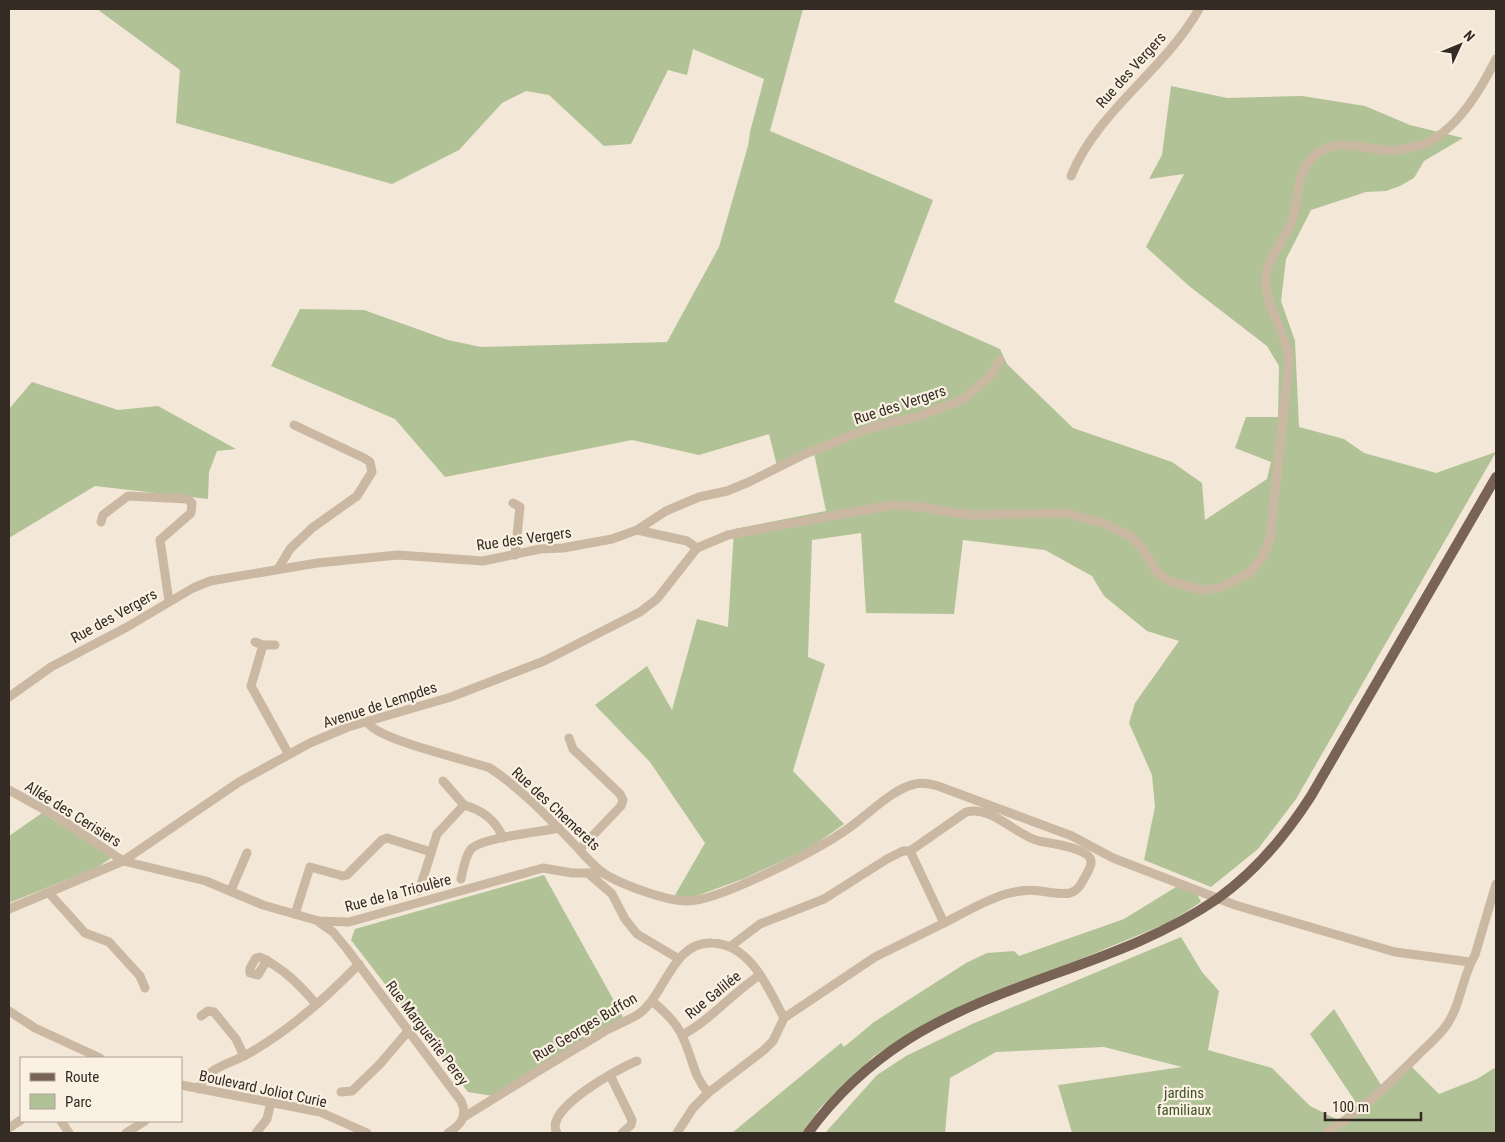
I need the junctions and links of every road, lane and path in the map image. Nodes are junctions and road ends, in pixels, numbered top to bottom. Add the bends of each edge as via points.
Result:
1 (1199, 9) edge
2 (1496, 59) edge
3 (1071, 176) dead end
4 (1000, 360) dead end
5 (294, 425) dead end
6 (1496, 477) edge
7 (513, 503) dead end
8 (100, 522) dead end
9 (637, 530) junction
10 (696, 548) junction
11 (515, 555) junction
12 (278, 570) junction
13 (169, 602) junction
14 (275, 645) dead end
15 (9, 697) edge
16 (367, 721) junction
17 (569, 738) dead end
18 (288, 753) junction
19 (443, 781) dead end
20 (9, 790) edge
21 (464, 805) junction
22 (547, 817) junction
23 (559, 828) junction
24 (534, 832) junction
25 (503, 838) junction
26 (580, 849) junction
27 (910, 851) junction
28 (432, 852) junction
29 (136, 854) junction
30 (247, 854) dead end
31 (587, 857) junction
32 (123, 861) junction
33 (595, 865) junction
34 (145, 866) junction
35 (572, 872) junction
36 (588, 873) junction
37 (603, 873) junction
38 (461, 879) dead end
39 (1496, 884) edge
40 (231, 890) junction
41 (419, 891) dead end
42 (49, 893) junction
43 (1217, 898) junction
44 (9, 909) edge
45 (295, 914) junction
46 (344, 922) junction
47 (944, 922) junction
48 (333, 928) junction
49 (731, 946) junction
50 (347, 949) junction
51 (679, 959) junction
52 (267, 960) dead end
53 (1470, 962) junction
54 (359, 964) junction
55 (760, 975) junction
56 (145, 988) dead end
57 (652, 1001) junction
58 (316, 1004) junction
59 (9, 1011) edge
60 (202, 1016) dead end
61 (784, 1018) junction
62 (409, 1030) junction
63 (682, 1035) junction
64 (244, 1056) junction
65 (98, 1057) edge
66 (637, 1061) dead end
67 (610, 1075) junction
68 (182, 1085) edge
69 (199, 1089) junction
70 (341, 1092) dead end
71 (708, 1093) junction
72 (271, 1102) junction
73 (464, 1117) junction
74 (20, 1121) edge
75 (62, 1122) edge
76 (143, 1122) edge
77 (9, 1128) edge
78 (69, 1133) edge
79 (126, 1133) edge
80 (256, 1133) edge
81 (367, 1133) edge
82 (448, 1133) edge
83 (557, 1133) edge
84 (622, 1133) edge
85 (676, 1133) edge
86 (808, 1133) edge
87 (1326, 1133) edge

1 - 3 street, Rue des Vergers via 1173,45 1084,147
2 - 10 street via 1462,112 1435,138 1397,150 1342,145 1330,147 1311,158 1304,168 1297,188 1293,218 1274,252 1266,277 1268,295 1285,340 1289,361 1272,527 1262,558 1242,578 1211,590 1177,584 1157,572 1137,542 1124,532 1087,518 1051,512 970,515 921,506 892,505 728,535
4 - 9 street, Rue des Vergers via 990,376 964,399 920,416 873,427 805,454 749,482 666,511
5 - 12 street via 364,458 370,462 372,472 357,496 312,528 290,549
6 - 43 main road via 1325,774 1288,830 1254,867
7 - 11 street via 520,508
8 - 13 street via 103,515 128,496 187,499 192,503 191,513 160,540
9 - 10 street via 687,541
9 - 11 street, Rue des Vergers via 612,539
10 - 16 street, Avenue de Lempdes via 658,599 640,612 544,661 451,697
11 - 12 street, Rue des Vergers via 483,561 398,555
12 - 13 street, Rue des Vergers via 210,581
13 - 15 street, Rue des Vergers via 51,667
14 - 18 street via 259,644 251,686
16 - 18 street, Avenue de Lempdes
16 - 22 street, Rue des Chemerets via 373,730 400,741 490,768
17 - 26 street via 573,749 623,800
18 - 29 street, Avenue de Lempdes via 239,782
19 - 21 street
20 - 32 street, Allée des Cerisiers via 56,816
21 - 25 street via 495,822
21 - 28 street via 437,834
22 - 23 street, Rue des Chemerets
22 - 24 street
23 - 24 street
23 - 26 street, Rue des Chemerets
24 - 25 street
25 - 38 street via 475,846 469,851
26 - 31 street, Rue des Chemerets
27 - 47 street
27 - 47 street via 972,811 1003,822 1027,837 1087,854 1090,859 1091,864 1075,891 1061,894 1038,890 1006,894
27 - 49 street via 888,859 824,899 760,924
28 - 41 street
28 - 45 street via 387,838 347,875 310,867
29 - 32 street, Avenue de Lempdes
29 - 34 street
30 - 40 street
31 - 33 street, Rue des Chemerets
31 - 35 street via 584,866
32 - 34 street, Rue de la Trioulère
32 - 42 street, Avenue de Lempdes
33 - 36 street
33 - 37 street, Rue des Chemerets
34 - 40 street, Rue de la Trioulère via 191,876
35 - 36 street, Rue de la Trioulère
35 - 46 street, Rue de la Trioulère via 543,868
36 - 37 street, Rue de la Trioulère
36 - 51 street via 612,894 638,934
37 - 43 street, Rue des Chemerets via 670,898 697,900 791,861 842,833 891,796 914,784 924,783 1072,836 1113,858
39 - 53 street via 1475,955
40 - 45 street, Rue de la Trioulère
42 - 44 street, Avenue de Lempdes
42 - 56 street via 85,933 110,942 140,976
43 - 53 street, Rue des Chemerets via 1395,952
43 - 86 main road via 1143,939 968,1009 918,1033 863,1072
45 - 48 street, Rue de la Trioulère
46 - 48 street, Rue de la Trioulère
46 - 50 street, Rue Marguerite Perey via 341,932
47 - 61 street via 875,957
48 - 50 street, Rue Marguerite Perey
49 - 51 street, Rue Georges Buffon via 700,944
49 - 55 street
50 - 54 street, Rue Marguerite Perey
51 - 57 street, Rue Georges Buffon
52 - 58 street via 294,978
53 - 87 street via 1463,991 1446,1026 1383,1089 1347,1120
54 - 58 street
54 - 62 street, Rue Marguerite Perey
55 - 61 street
55 - 63 street, Rue Galilée via 732,995 703,1023
57 - 63 street
57 - 73 street, Rue Georges Buffon via 628,1020
58 - 64 street
59 - 65 street via 35,1028
60 - 64 street via 208,1011 214,1012 227,1026
61 - 71 street via 764,1050
62 - 70 street via 352,1090
62 - 73 street, Rue Marguerite Perey via 461,1100
63 - 71 street via 697,1078
64 - 69 street via 209,1072
66 - 67 street
67 - 83 street via 590,1087 559,1116 554,1125
67 - 84 street via 632,1120
68 - 69 street, Boulevard Joliot Curie
69 - 72 street, Boulevard Joliot Curie
71 - 85 street
72 - 80 street via 267,1120
72 - 81 street, Boulevard Joliot Curie via 320,1112
73 - 82 street
74 - 77 street
75 - 78 street
76 - 79 street

